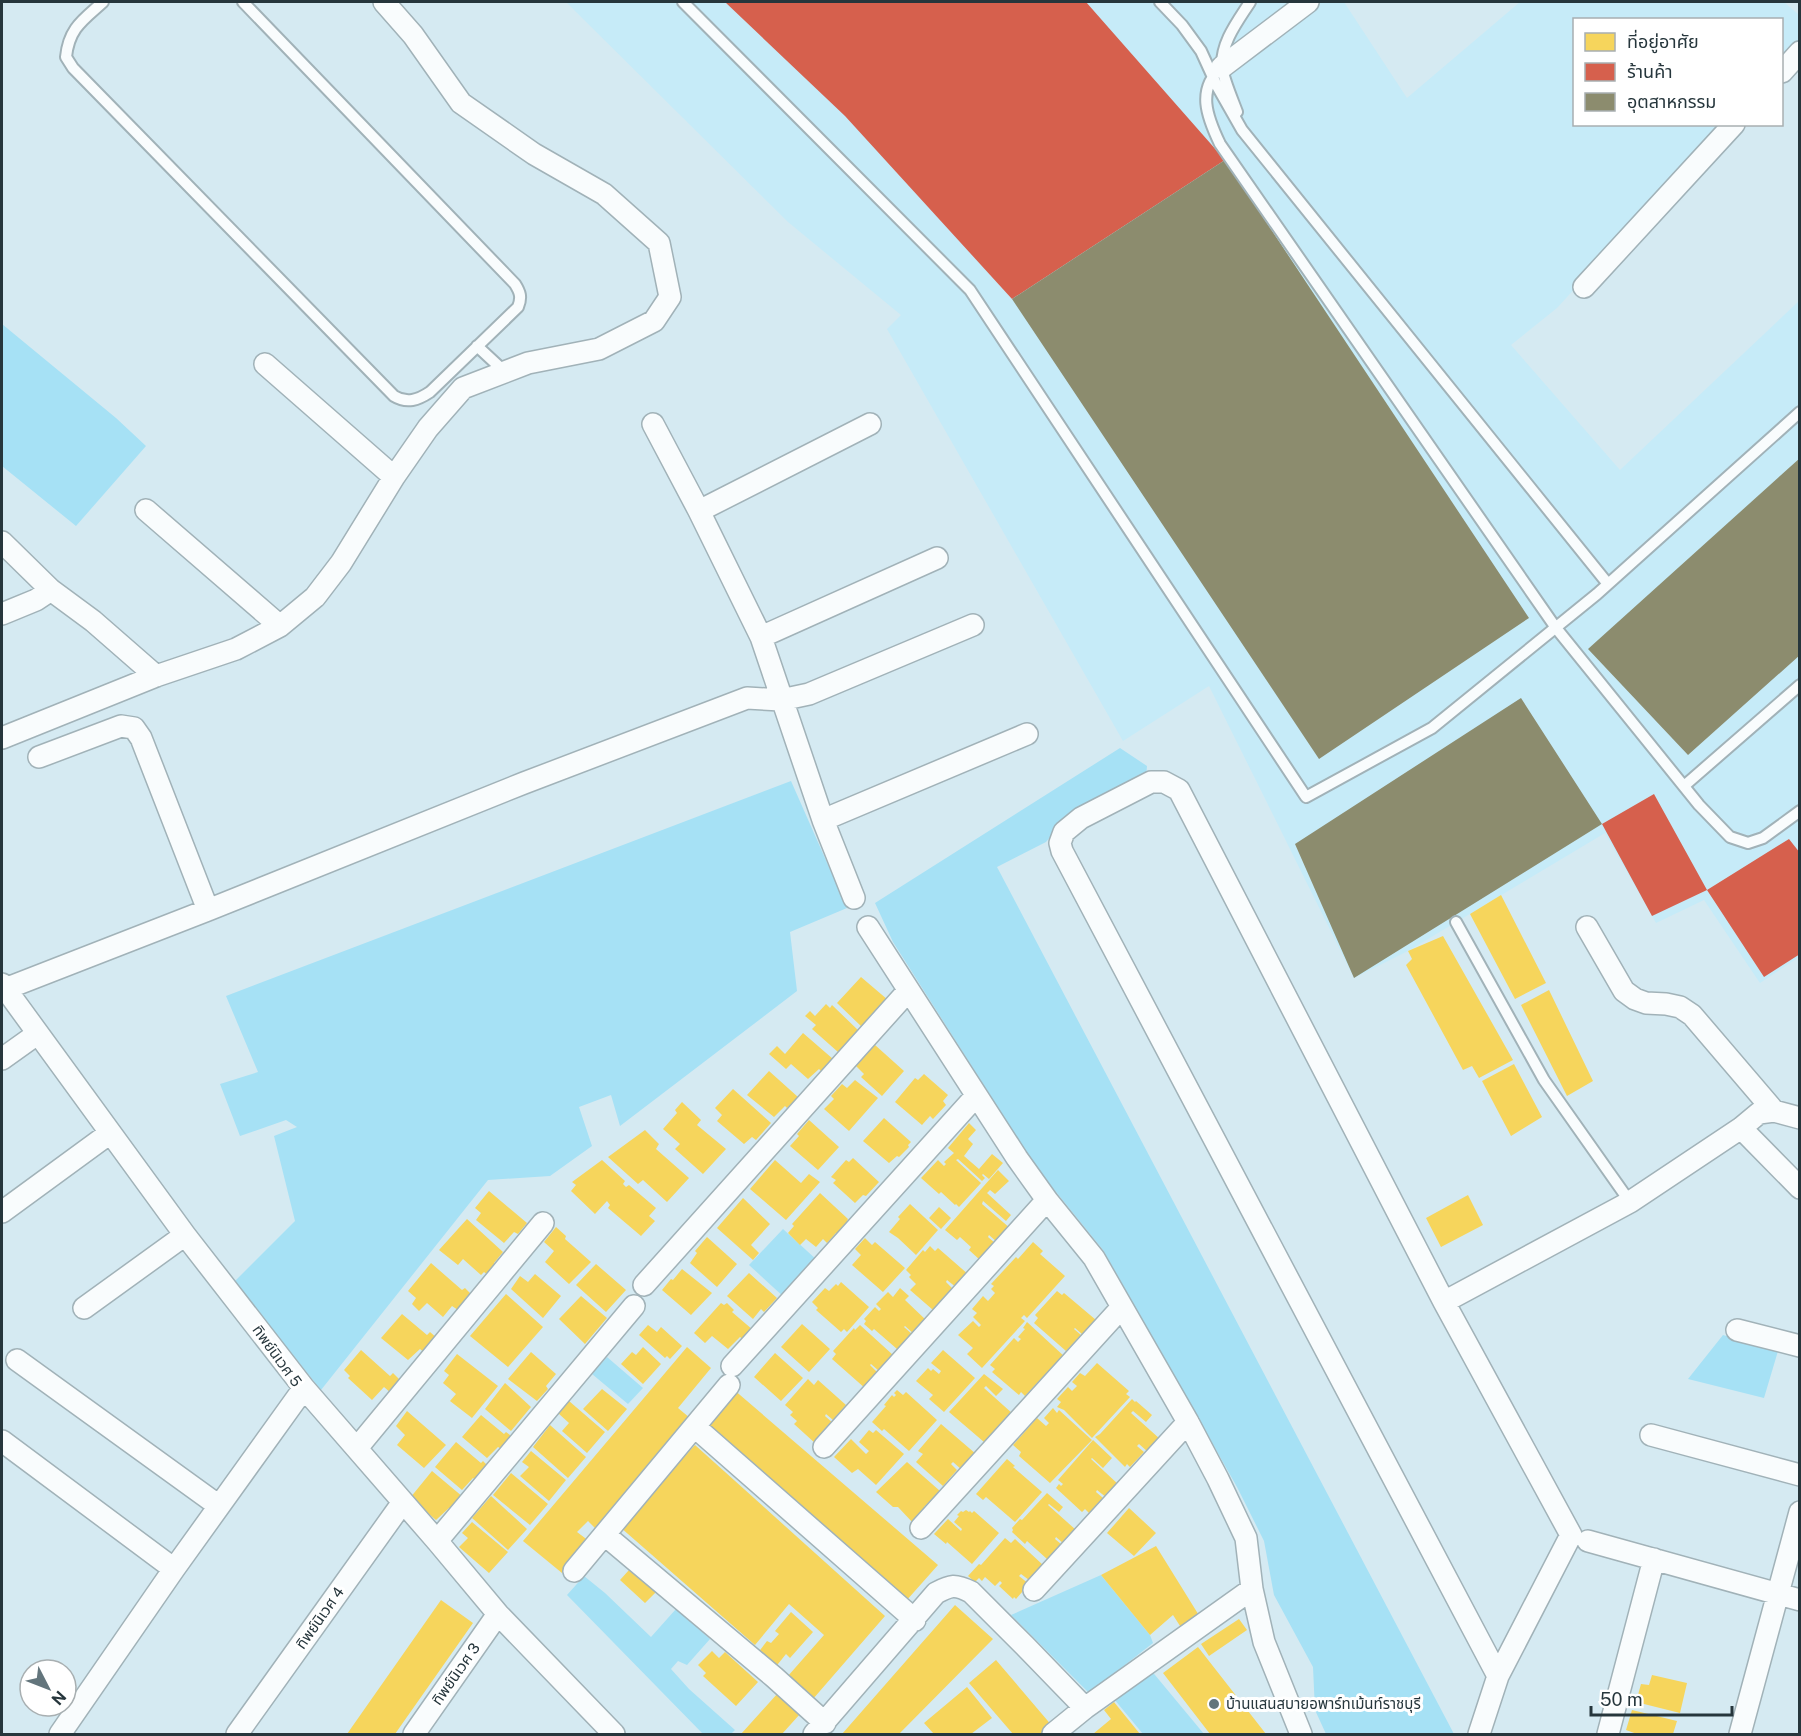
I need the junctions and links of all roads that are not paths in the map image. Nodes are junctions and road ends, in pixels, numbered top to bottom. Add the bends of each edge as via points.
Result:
1 (103, 2) edge
2 (243, 2) edge
3 (384, 2) edge
4 (684, 2) edge
5 (1160, 2) edge
6 (1249, 2) edge
7 (1308, 2) edge
8 (1800, 52) edge
9 (1217, 71) junction
10 (1783, 71) edge
11 (1732, 126) edge
12 (1584, 287) dead end
13 (477, 346) junction
14 (266, 364) dead end
15 (505, 372) junction
16 (1800, 412) edge
17 (653, 424) dead end
18 (870, 424) dead end
19 (394, 477) junction
20 (146, 510) dead end
21 (699, 511) junction
22 (2, 542) edge
23 (937, 558) dead end
24 (1608, 584) junction
25 (51, 590) junction
26 (2, 614) edge
27 (973, 625) dead end
28 (280, 626) junction
29 (1556, 627) junction
30 (761, 637) junction
31 (156, 676) junction
32 (1800, 686) edge
33 (782, 700) junction
34 (1027, 734) dead end
35 (2, 738) edge
36 (39, 757) dead end
37 (1684, 786) junction
38 (1800, 811) edge
39 (824, 820) junction
40 (854, 898) dead end
41 (208, 910) junction
42 (1456, 922) dead end
43 (868, 927) dead end
44 (1587, 927) dead end
45 (3, 986) edge
46 (908, 991) junction
47 (37, 1034) junction
48 (2, 1059) edge
49 (976, 1096) junction
50 (1774, 1111) junction
51 (1800, 1118) edge
52 (1742, 1128) junction
53 (110, 1133) junction
54 (1800, 1188) edge
55 (1047, 1200) junction
56 (1630, 1202) junction
57 (2, 1212) edge
58 (543, 1223) dead end
59 (185, 1235) junction
60 (644, 1285) dead end
61 (1444, 1302) junction
62 (634, 1306) dead end
63 (1122, 1307) junction
64 (84, 1308) dead end
65 (1737, 1329) dead end
66 (1800, 1346) edge
67 (17, 1360) dead end
68 (304, 1388) junction
69 (1188, 1422) junction
70 (695, 1427) junction
71 (1651, 1436) dead end
72 (2, 1441) edge
73 (824, 1447) dead end
74 (357, 1448) junction
75 (1800, 1475) edge
76 (403, 1502) junction
77 (219, 1506) junction
78 (1800, 1512) edge
79 (921, 1528) dead end
80 (604, 1535) junction
81 (437, 1541) junction
82 (1588, 1541) dead end
83 (1654, 1559) junction
84 (174, 1569) junction
85 (574, 1571) dead end
86 (1252, 1588) junction
87 (1034, 1590) dead end
88 (1778, 1593) junction
89 (1800, 1600) edge
90 (498, 1614) junction
91 (915, 1620) junction
92 (1498, 1676) junction
93 (1085, 1708) junction
94 (820, 1729) edge
95 (602, 1730) edge
96 (60, 1734) edge
97 (237, 1734) edge
98 (414, 1734) edge
99 (1053, 1734) edge
100 (1301, 1734) edge
101 (1479, 1734) edge
102 (1608, 1734) edge
103 (1740, 1734) edge

1 - 13 lane via 73,30 66,57 73,68 394,396 411,401 421,398
2 - 13 lane via 515,284 521,299 518,307
3 - 15 street via 413,35 461,103 534,154 604,194 659,243 670,297 654,321 599,349 528,363
4 - 29 lane via 970,290 1306,797 1432,728
5 - 9 lane
6 - 9 lane via 1234,25
7 - 9 street
8 - 10 street
9 - 24 lane via 1242,130
9 - 29 lane via 1206,91 1210,122 1220,144
11 - 12 street
13 - 15 lane
14 - 19 street
15 - 19 street via 464,388 428,428
16 - 24 lane
17 - 21 street
18 - 21 street
19 - 28 street via 341,563 315,597
20 - 28 street
21 - 30 street
22 - 25 street
23 - 30 street
24 - 29 lane
25 - 26 street
25 - 31 street
27 - 33 street via 809,694
28 - 31 street via 236,649
29 - 37 lane
30 - 33 street
31 - 35 street
32 - 37 lane
33 - 39 street
33 - 41 street via 747,698
34 - 39 street
36 - 41 street via 121,726 134,728
37 - 38 lane via 1731,837 1748,843 1763,838
39 - 40 street
41 - 45 street
42 - 56 lane via 1544,1080
43 - 46 street
44 - 50 street via 1624,991 1646,1003 1680,1007 1692,1015
45 - 47 street, ทิพย์นิเวศ 5
46 - 49 street
46 - 60 street
47 - 48 street
47 - 53 street, ทิพย์นิเวศ 5
49 - 55 street
49 - 70 street via 731,1376
50 - 51 street
50 - 52 street via 1759,1113
52 - 54 street
52 - 56 street
53 - 57 street
53 - 59 street, ทิพย์นิเวศ 5
55 - 63 street via 1094,1258
55 - 73 street
56 - 61 street
58 - 74 street
59 - 64 street
59 - 68 street, ทิพย์นิเวศ 5
61 - 92 street via 1571,1535
61 - 92 street via 1179,790 1150,782 1081,818 1064,832 1062,851
62 - 81 street
63 - 69 street
63 - 79 street
65 - 66 street
67 - 77 street
68 - 74 street
68 - 77 street, ทิพย์นิเวศ 5
69 - 86 street via 1246,1538
69 - 87 street
70 - 80 street
70 - 91 street
71 - 75 street
72 - 84 street
74 - 76 street
76 - 81 street
76 - 97 street, ทิพย์นิเวศ 4
77 - 84 street, ทิพย์นิเวศ 5
78 - 88 street
80 - 85 street
80 - 94 street via 774,1677
81 - 90 street
82 - 83 street
83 - 88 street
83 - 102 street
84 - 96 street, ทิพย์นิเวศ 5
86 - 93 street
86 - 100 street via 1264,1642
88 - 89 street
88 - 103 street
90 - 95 street
90 - 98 street, ทิพย์นิเวศ 3
91 - 93 street via 936,1593 949,1587 970,1592
91 - 94 street
92 - 101 street
93 - 99 street

